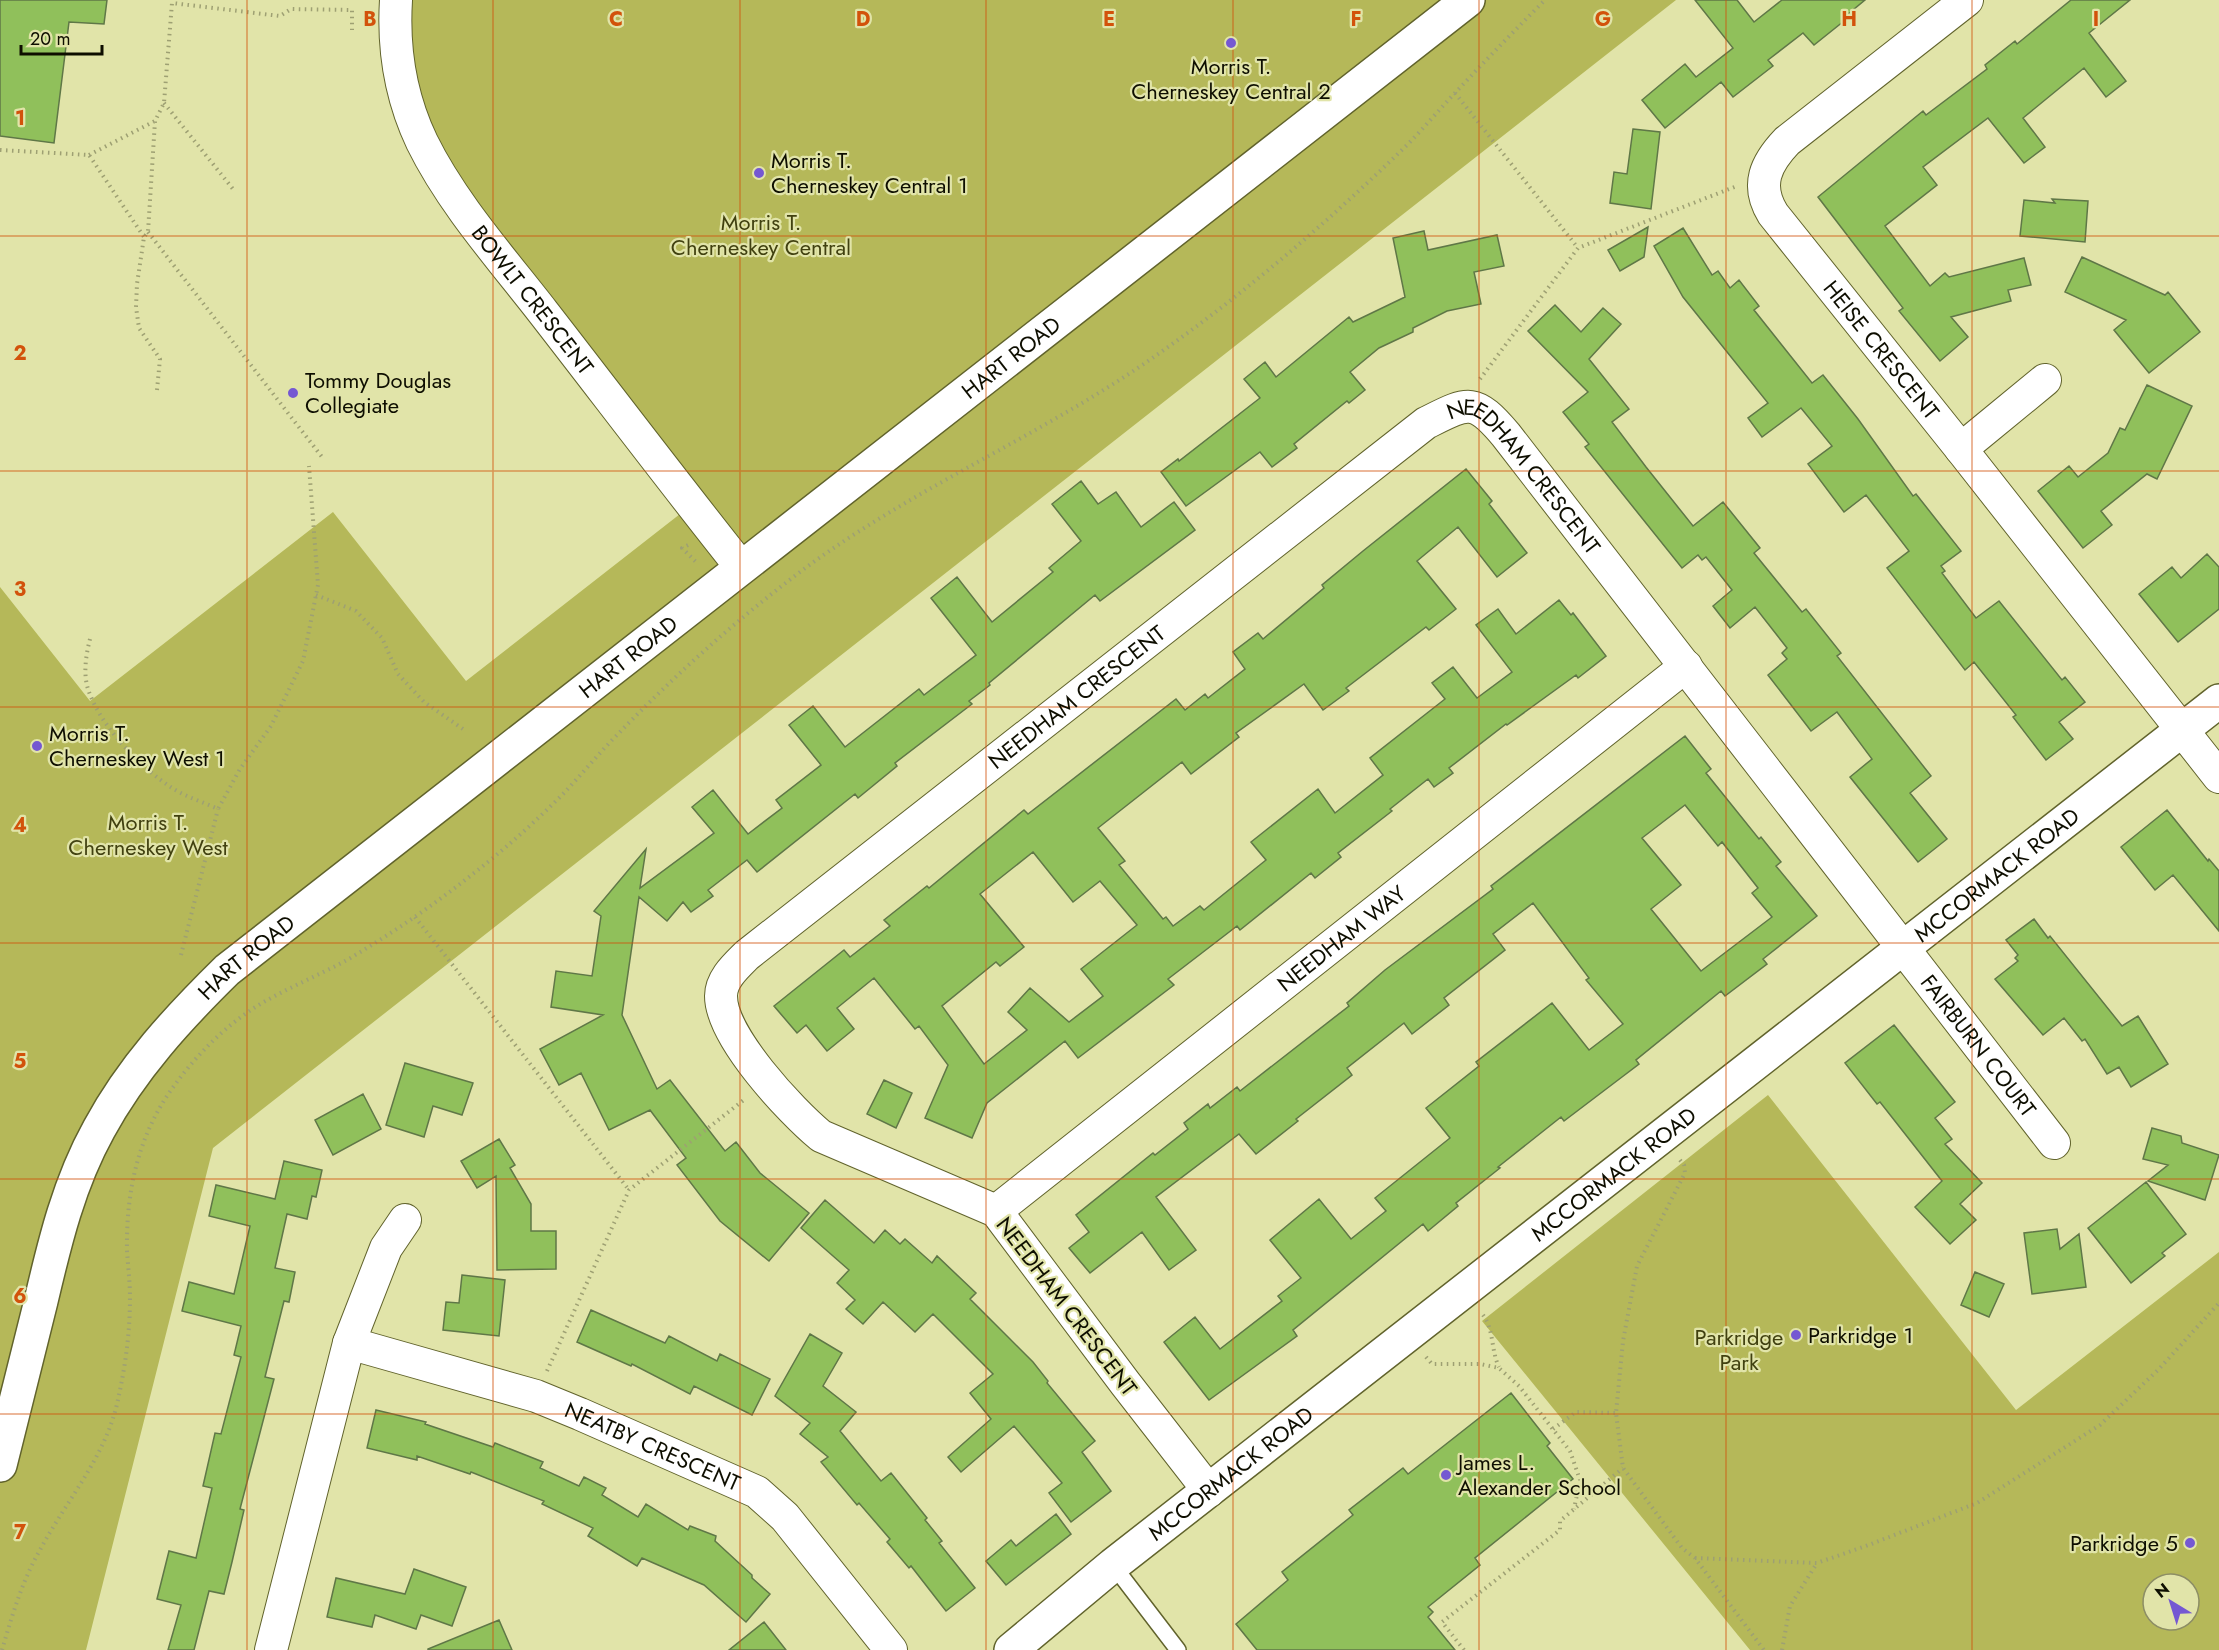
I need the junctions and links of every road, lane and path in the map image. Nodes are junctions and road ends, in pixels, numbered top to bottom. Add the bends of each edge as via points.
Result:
1 (396, 0) edge
2 (1468, 0) edge
3 (1545, 0) edge
4 (1967, 0) edge
5 (352, 30) dead end
6 (1455, 93) junction
7 (164, 103) junction
8 (155, 121) junction
9 (0, 150) edge
10 (89, 155) junction
11 (233, 189) dead end
12 (1706, 197) dead end
13 (148, 232) junction
14 (144, 237) junction
15 (1578, 248) junction
16 (1495, 359) dead end
17 (2045, 380) dead end
18 (157, 390) dead end
19 (1961, 448) junction
20 (322, 457) dead end
21 (309, 466) dead end
22 (741, 567) junction
23 (316, 594) junction
24 (90, 639) dead end
25 (1686, 666) junction
26 (2219, 701) edge
27 (463, 729) dead end
28 (2182, 731) junction
29 (2219, 777) edge
30 (218, 809) junction
31 (415, 917) junction
32 (1904, 948) junction
33 (181, 955) dead end
34 (748, 1097) dead end
35 (2054, 1143) dead end
36 (1684, 1165) dead end
37 (629, 1190) junction
38 (996, 1211) junction
39 (405, 1220) dead end
40 (2219, 1303) edge
41 (1488, 1321) dead end
42 (349, 1343) junction
43 (1432, 1364) dead end
44 (1499, 1368) junction
45 (546, 1372) dead end
46 (1616, 1413) junction
47 (1553, 1429) junction
48 (0, 1465) edge
49 (1623, 1468) junction
50 (1209, 1491) junction
51 (1574, 1509) junction
52 (1695, 1558) junction
53 (1817, 1563) junction
54 (1113, 1565) junction
55 (2, 1650) edge
56 (271, 1650) edge
57 (891, 1650) edge
58 (1011, 1650) edge
59 (1178, 1650) edge
60 (1464, 1650) edge
61 (1764, 1650) edge
62 (1782, 1650) edge

1 - 22 street, BOWLT CRESCENT via 400,75 421,140 438,172
2 - 22 street, HART ROAD
3 - 6 path
4 - 19 street, HEISE CRESCENT via 1787,141 1772,156 1763,187 1773,213
5 - 7 path via 352,10 291,9 280,16 172,3
6 - 15 path
6 - 31 path via 1412,141 1304,240 1151,359 864,527 790,579 685,667 495,857
7 - 8 path
7 - 11 path
8 - 10 path
8 - 13 path
9 - 10 path
10 - 14 path
12 - 15 path
13 - 14 path
13 - 20 path
14 - 18 path via 136,307 139,328 160,359
15 - 16 path
17 - 19 street
19 - 28 street, HEISE CRESCENT
21 - 23 path
22 - 48 street, HART ROAD via 227,970 152,1049 99,1129 63,1211
23 - 27 path via 356,611 382,638 398,674 424,702
23 - 30 path via 303,661 271,726
24 - 30 path via 86,655 88,689 115,734 142,766 174,789
25 - 32 street, NEEDHAM CRESCENT
25 - 38 street, NEEDHAM WAY
25 - 38 street, NEEDHAM CRESCENT via 1489,415 1474,407 1460,406 1426,423 747,955 729,974 721,994 723,1011 734,1037 803,1121 821,1136
26 - 28 street, MCCORMACK ROAD
28 - 29 street, HEISE CRESCENT
28 - 32 street, MCCORMACK ROAD
30 - 33 path
31 - 37 path
31 - 55 path via 236,1021 191,1064 149,1127 135,1162 127,1243 127,1355 115,1414 95,1461 39,1552 20,1593
32 - 35 street, FAIRBURN COURT
32 - 50 street, MCCORMACK ROAD
34 - 37 path
36 - 46 path via 1685,1173 1637,1266 1623,1341
37 - 45 path
38 - 50 street, NEEDHAM CRESCENT
39 - 42 street via 386,1248
40 - 53 path via 2159,1369 2100,1425 1977,1503
41 - 44 path
42 - 56 street
42 - 57 street, NEATBY CRESCENT via 536,1396 758,1492 785,1516
43 - 44 path
44 - 47 path via 1519,1386
46 - 47 path via 1576,1412
46 - 49 path
47 - 51 path via 1570,1451 1580,1480
49 - 51 path
49 - 52 path via 1682,1548
50 - 54 street, MCCORMACK ROAD
51 - 60 path via 1560,1521 1560,1530 1442,1622
52 - 53 path
52 - 61 path
53 - 62 path via 1790,1606
54 - 58 street, MCCORMACK ROAD
54 - 59 lane

